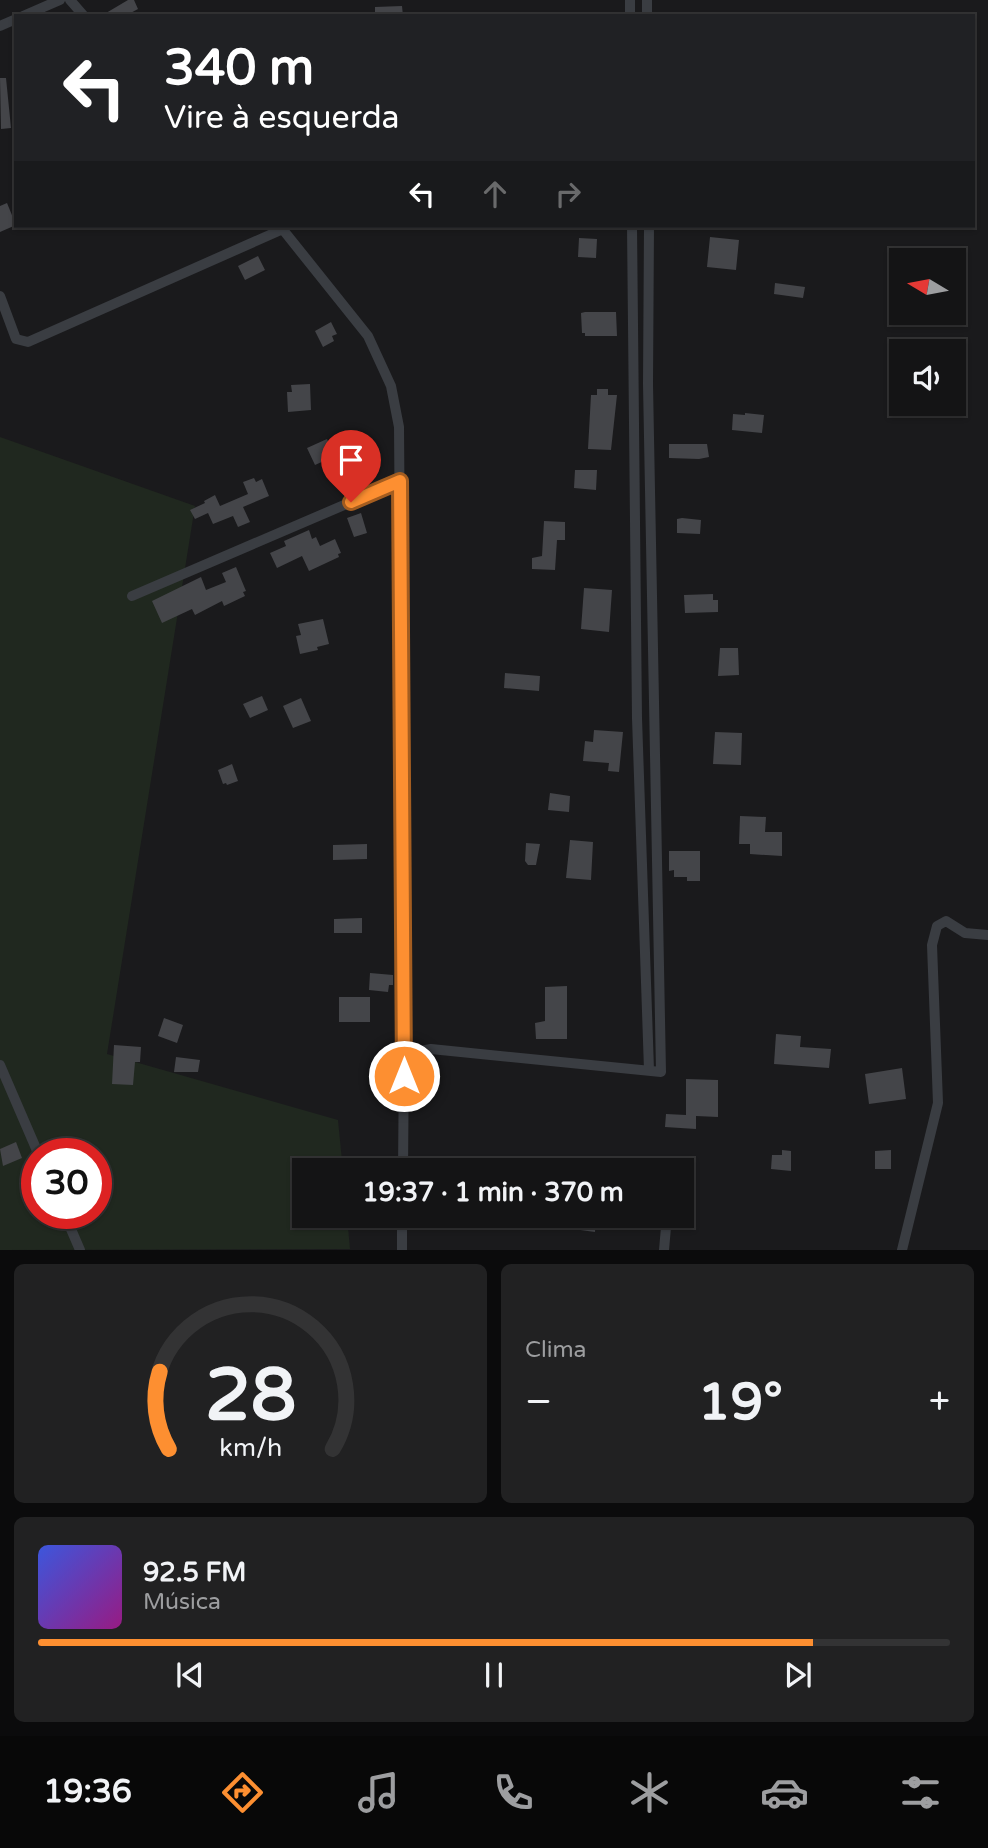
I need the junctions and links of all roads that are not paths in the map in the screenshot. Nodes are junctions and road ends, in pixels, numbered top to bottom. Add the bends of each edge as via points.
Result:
1 (60, 0) edge
2 (70, 0) edge
3 (28, 14) edge
4 (82, 14) edge
5 (280, 228) edge
6 (283, 228) edge
7 (632, 228) edge
8 (649, 228) edge
9 (0, 296) edge
10 (400, 481) junction
11 (132, 596) dead end
12 (654, 645) junction
13 (636, 646) junction
14 (988, 934) edge
15 (404, 1054) junction
16 (0, 1065) edge
17 (649, 1070) junction
18 (32, 1138) edge
19 (403, 1158) edge
20 (402, 1228) edge
21 (666, 1228) edge
22 (71, 1229) edge
23 (80, 1250) edge
24 (402, 1250) edge
25 (664, 1250) edge
26 (902, 1250) edge

1 - 3 street
2 - 4 street
5 - 9 street via 27,342 16,339
6 - 10 street via 368,336 391,386 399,427
7 - 13 street
8 - 12 street
10 - 11 street
10 - 15 street
12 - 13 street
12 - 17 street via 661,1072
13 - 17 street
14 - 26 street via 965,933 946,921 937,926 932,945 938,1103
15 - 17 street via 430,1049
15 - 19 street
16 - 18 street
20 - 24 street
21 - 25 street
22 - 23 street

